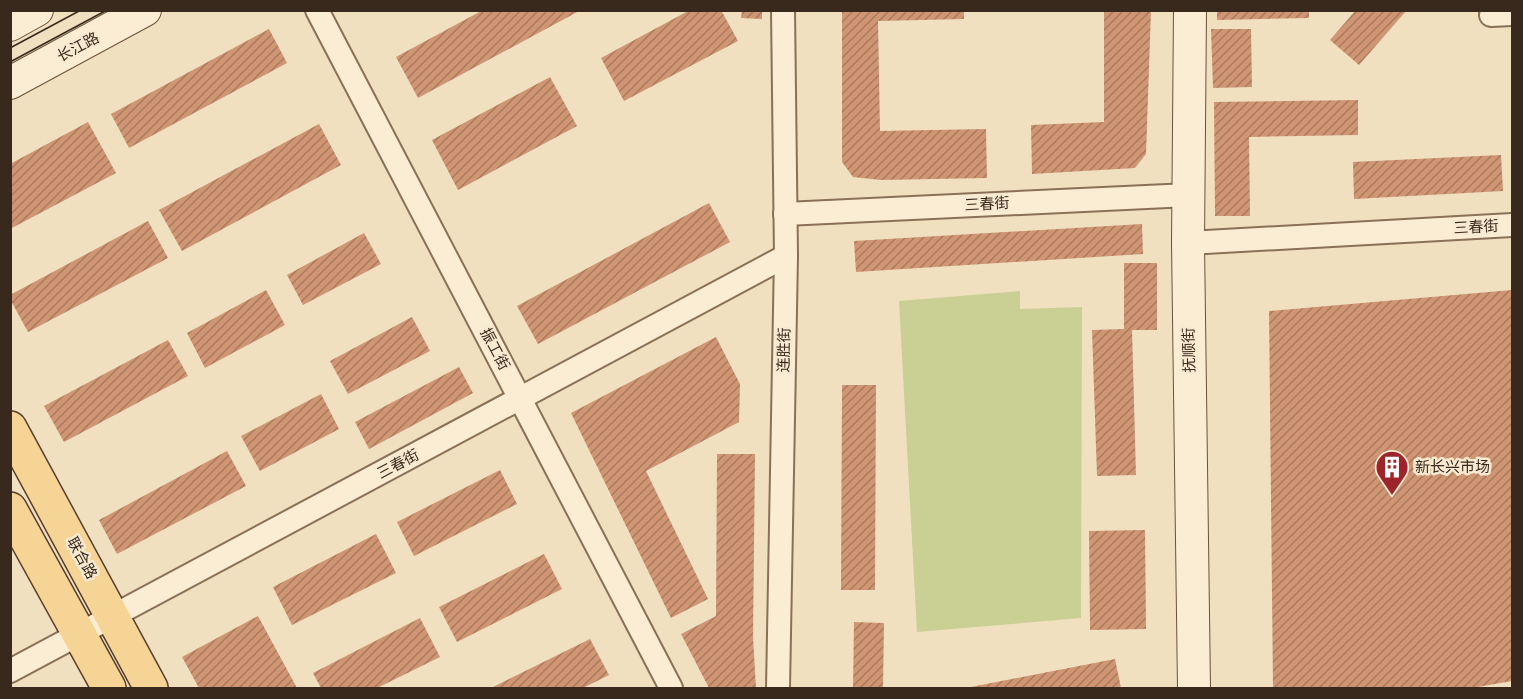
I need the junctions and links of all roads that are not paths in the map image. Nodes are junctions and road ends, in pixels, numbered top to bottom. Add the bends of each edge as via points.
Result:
1 (37, 10) edge
2 (145, 10) edge
3 (318, 10) edge
4 (783, 10) edge
5 (1190, 10) edge
6 (10, 25) edge
7 (10, 83) edge
8 (1189, 195) junction
9 (785, 214) junction
10 (1512, 225) edge
11 (1188, 243) junction
12 (786, 256) junction
13 (521, 399) junction
14 (10, 428) edge
15 (10, 509) edge
16 (112, 615) junction
17 (79, 633) junction
18 (10, 670) edge
19 (109, 688) edge
20 (151, 688) edge
21 (671, 688) edge
22 (778, 688) edge
23 (1194, 688) edge

1 - 6 street
2 - 7 street, 长江路
3 - 13 street, 振工街
4 - 9 street, 连胜街
5 - 8 street, 抚顺街
8 - 9 street, 三春街
8 - 11 street, 抚顺街
9 - 12 street, 连胜街
10 - 11 street, 三春街
11 - 23 street, 抚顺街
12 - 13 street, 三春街
12 - 22 street, 连胜街
13 - 16 street, 三春街
13 - 21 street, 振工街
14 - 16 main road, 联合路
15 - 17 main road
16 - 17 street, 三春街
16 - 20 main road, 联合路
17 - 18 street, 三春街
17 - 19 main road

